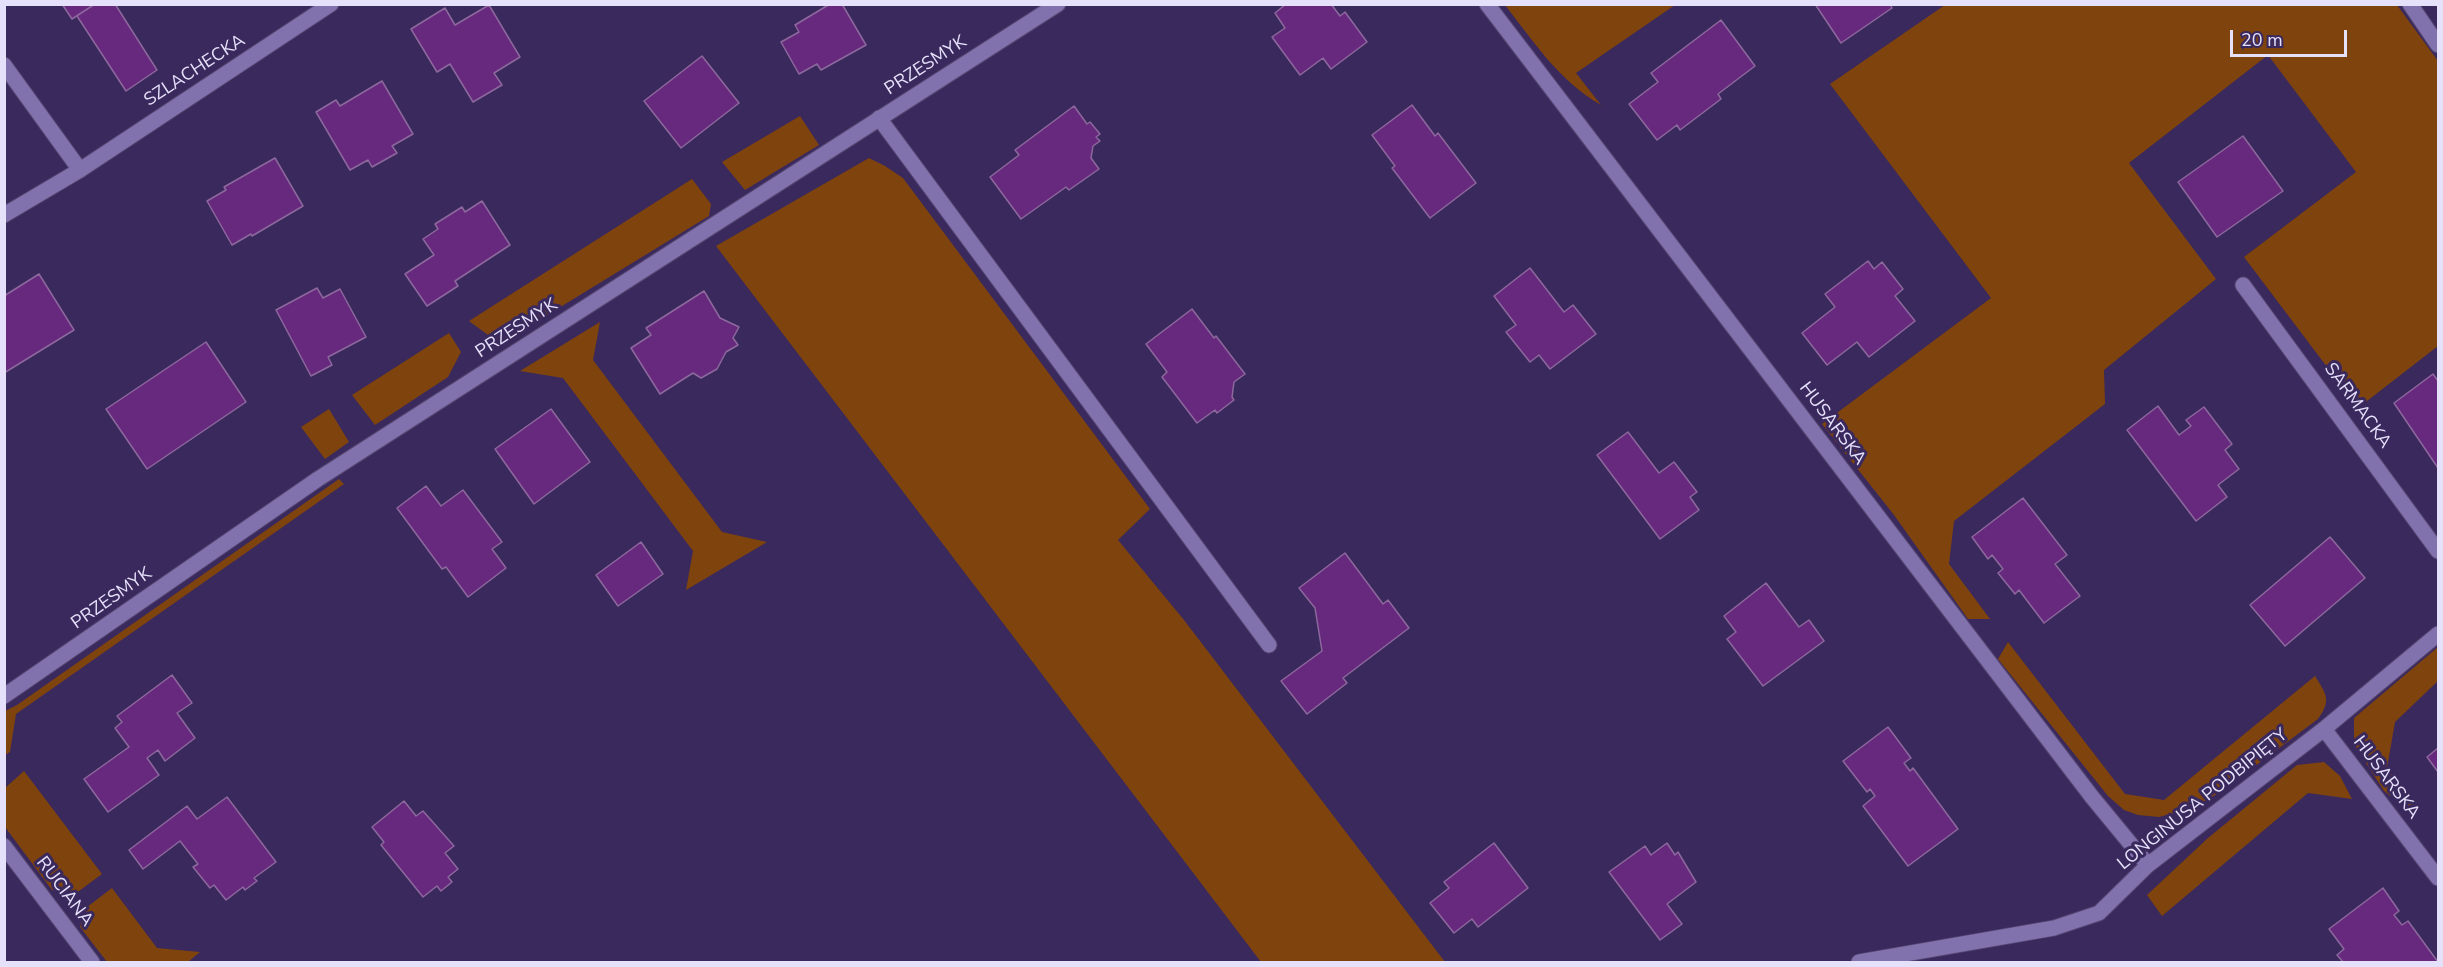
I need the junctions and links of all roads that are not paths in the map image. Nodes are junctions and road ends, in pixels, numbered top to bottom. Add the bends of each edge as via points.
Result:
1 (331, 4) edge
2 (1058, 4) edge
3 (1487, 4) edge
4 (2410, 4) edge
5 (2439, 45) edge
6 (4, 65) edge
7 (879, 118) junction
8 (80, 170) junction
9 (4, 215) edge
10 (2243, 285) dead end
11 (2439, 551) edge
12 (2439, 634) edge
13 (1269, 645) dead end
14 (4, 696) edge
15 (2324, 729) junction
16 (4, 846) edge
17 (2148, 864) junction
18 (2439, 878) edge
19 (92, 963) edge
20 (1859, 963) edge

1 - 8 street, SZLACHECKA
2 - 7 street, PRZESMYK
3 - 17 street, HUSARSKA via 2092,797
4 - 5 street
6 - 8 street
7 - 13 street
7 - 14 street, PRZESMYK via 318,479
8 - 9 street, SZLACHECKA
10 - 11 street, SARMACKA
12 - 15 street, LONGINUSA PODBIPIĘTY
15 - 17 street, LONGINUSA PODBIPIĘTY
15 - 18 street, HUSARSKA
16 - 19 street, RUCIANA
17 - 20 street, LONGINUSA PODBIPIĘTY via 2099,913 2088,917 2054,928

